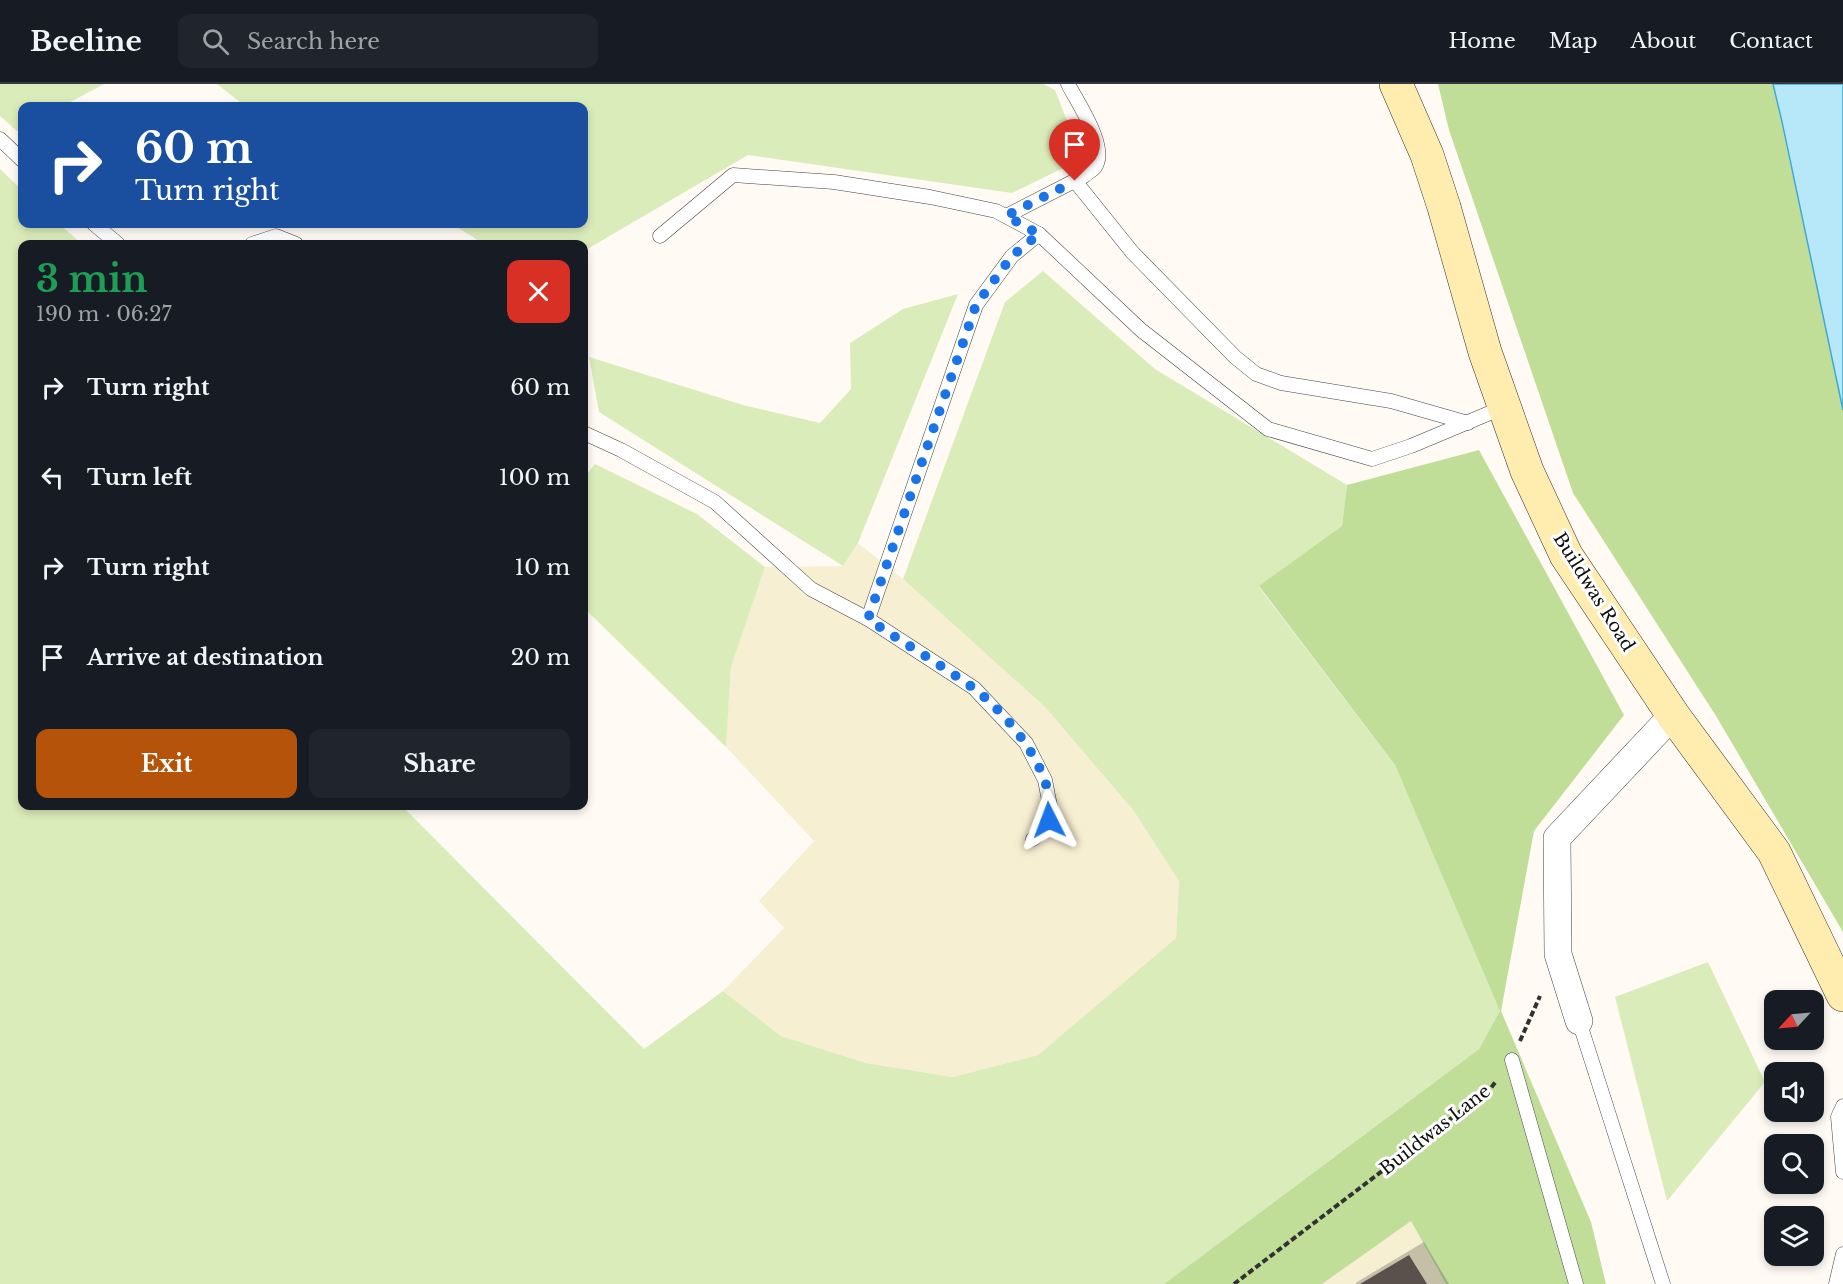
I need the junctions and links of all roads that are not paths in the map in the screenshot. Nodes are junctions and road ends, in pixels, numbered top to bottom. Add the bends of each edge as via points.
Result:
1 (1068, 84) edge
2 (1396, 84) edge
3 (0, 139) edge
4 (18, 156) edge
5 (1075, 181) junction
6 (1006, 216) junction
7 (99, 228) edge
8 (1039, 234) junction
9 (660, 236) dead end
10 (113, 240) edge
11 (264, 240) edge
12 (286, 240) edge
13 (1504, 407) junction
14 (1468, 423) junction
15 (588, 435) edge
16 (868, 619) junction
17 (1673, 715) junction
18 (1033, 839) dead end
19 (1843, 996) edge
20 (1579, 1021) joint
21 (1512, 1060) road end
22 (1843, 1106) edge
23 (1843, 1172) edge
24 (1843, 1254) edge
25 (1576, 1284) edge
26 (1663, 1284) edge
27 (1836, 1284) edge

1 - 5 lane via 1096,139 1100,156 1095,167
2 - 13 main road, Buildwas Road via 1427,156
3 - 4 lane
5 - 6 lane
5 - 14 lane via 1132,252 1256,374 1281,383 1391,401
6 - 8 lane
6 - 9 lane via 930,197 834,182 733,175
7 - 10 lane
8 - 14 lane via 1142,330 1268,429 1372,459
8 - 16 lane via 1012,256 976,305
11 - 12 lane via 276,236
13 - 14 lane
13 - 17 main road, Buildwas Road via 1527,471 1566,555
15 - 16 lane via 715,502 811,589
16 - 18 lane via 974,688 1026,743 1044,780 1051,811 1046,828
17 - 19 main road, Buildwas Road via 1774,852
17 - 20 street via 1557,838 1558,954
20 - 26 lane
21 - 25 lane
22 - 23 lane via 1838,1117
24 - 27 lane

